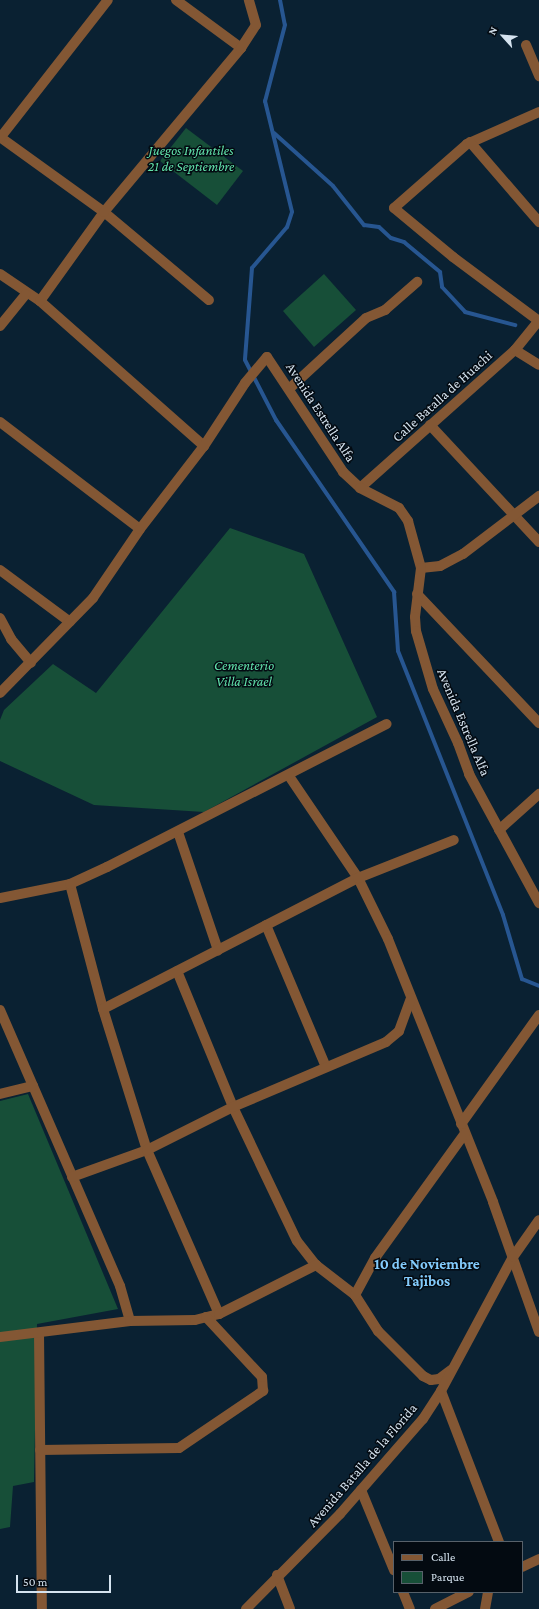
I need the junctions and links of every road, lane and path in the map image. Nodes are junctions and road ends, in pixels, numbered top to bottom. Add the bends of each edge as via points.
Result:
1 (108, 0) edge
2 (176, 0) edge
3 (249, 0) edge
4 (526, 45) dead end
5 (241, 48) junction
6 (539, 76) edge
7 (539, 112) edge
8 (0, 137) edge
9 (470, 142) junction
10 (104, 212) junction
11 (539, 222) edge
12 (0, 274) edge
13 (417, 282) dead end
14 (26, 294) junction
15 (210, 300) dead end
16 (40, 301) junction
17 (539, 321) edge
18 (0, 326) edge
19 (515, 350) junction
20 (539, 365) edge
21 (290, 388) junction
22 (0, 422) edge
23 (430, 425) junction
24 (204, 446) junction
25 (360, 488) junction
26 (539, 496) edge
27 (516, 514) junction
28 (140, 529) junction
29 (539, 542) edge
30 (420, 568) junction
31 (0, 570) edge
32 (417, 594) junction
33 (0, 618) edge
34 (70, 622) junction
35 (31, 663) junction
36 (0, 693) edge
37 (539, 723) edge
38 (387, 724) dead end
39 (289, 776) junction
40 (539, 794) edge
41 (500, 830) junction
42 (178, 832) junction
43 (454, 840) dead end
44 (358, 878) junction
45 (70, 884) junction
46 (0, 898) edge
47 (539, 903) edge
48 (266, 925) junction
49 (218, 950) junction
50 (177, 971) junction
51 (411, 998) junction
52 (103, 1009) junction
53 (0, 1010) edge
54 (538, 1016) edge
55 (326, 1067) junction
56 (34, 1086) junction
57 (0, 1094) edge
58 (233, 1107) junction
59 (463, 1128) junction
60 (147, 1150) junction
61 (72, 1176) junction
62 (539, 1220) edge
63 (513, 1258) junction
64 (316, 1265) junction
65 (355, 1296) junction
66 (220, 1314) junction
67 (206, 1317) junction
68 (130, 1321) junction
69 (539, 1332) edge
70 (39, 1333) junction
71 (0, 1337) edge
72 (451, 1370) junction
73 (441, 1391) junction
74 (40, 1450) junction
75 (361, 1490) junction
76 (499, 1541) edge
77 (539, 1559) edge
78 (523, 1567) edge
79 (393, 1568) edge
80 (277, 1576) junction
81 (403, 1593) edge
82 (467, 1593) edge
83 (488, 1593) edge
84 (42, 1609) edge
85 (246, 1609) edge
86 (290, 1609) edge
87 (410, 1609) edge
88 (435, 1609) edge
89 (485, 1609) edge

1 - 8 street
2 - 5 street
3 - 5 street via 256,25
4 - 6 street
5 - 10 street
7 - 9 street
8 - 10 street
9 - 11 street
9 - 17 street via 394,208 453,257
10 - 15 street
10 - 16 street
12 - 14 street
13 - 21 street via 385,310 366,318
14 - 16 street
14 - 18 street
16 - 24 street
17 - 19 street, Calle Batalla de Huachi
19 - 20 street
19 - 23 street, Calle Batalla de Huachi
21 - 24 street, Avenida Estrella Alfa via 267,357 247,381
21 - 25 street, Avenida Estrella Alfa via 343,472
22 - 28 street
23 - 25 street, Calle Batalla de Huachi
23 - 27 street
24 - 28 street
25 - 30 street, Avenida Estrella Alfa via 399,508 412,532
26 - 27 street
27 - 29 street
27 - 30 street via 463,554 440,566
28 - 34 street via 92,598
30 - 32 street, Avenida Estrella Alfa
31 - 34 street
32 - 37 street
32 - 41 street, Avenida Estrella Alfa via 416,631 433,689 469,774
33 - 35 street via 11,639
34 - 35 street
35 - 36 street
38 - 39 street
39 - 42 street
39 - 44 street
40 - 41 street
41 - 47 street, Avenida Estrella Alfa
42 - 45 street
42 - 49 street
43 - 44 street
44 - 48 street
44 - 51 street via 407,982
45 - 46 street
45 - 52 street
48 - 49 street
48 - 55 street
49 - 50 street
50 - 52 street
50 - 58 street
51 - 55 street via 399,1031 386,1042
51 - 59 street
52 - 60 street
53 - 56 street
54 - 59 street
55 - 58 street
56 - 57 street
56 - 61 street
58 - 60 street
58 - 64 street via 297,1241
59 - 63 street
59 - 65 street via 376,1258
60 - 61 street
60 - 66 street
61 - 68 street via 120,1286
62 - 63 street, Avenida Batalla de la Florida
63 - 69 street
63 - 72 street, Avenida Batalla de la Florida
64 - 65 street
64 - 66 street
65 - 72 street via 378,1331 423,1376 431,1380 439,1379
66 - 67 street
67 - 68 street via 196,1320
67 - 74 street via 262,1377 263,1391 179,1448
68 - 70 street
70 - 71 street
70 - 74 street
72 - 73 street, Avenida Batalla de la Florida
73 - 75 street, Avenida Batalla de la Florida via 423,1419
73 - 76 street
74 - 84 street
75 - 79 street
75 - 80 street, Avenida Batalla de la Florida
77 - 78 street
80 - 85 street, Avenida Batalla de la Florida
80 - 86 street
81 - 87 street
82 - 88 street
83 - 89 street

